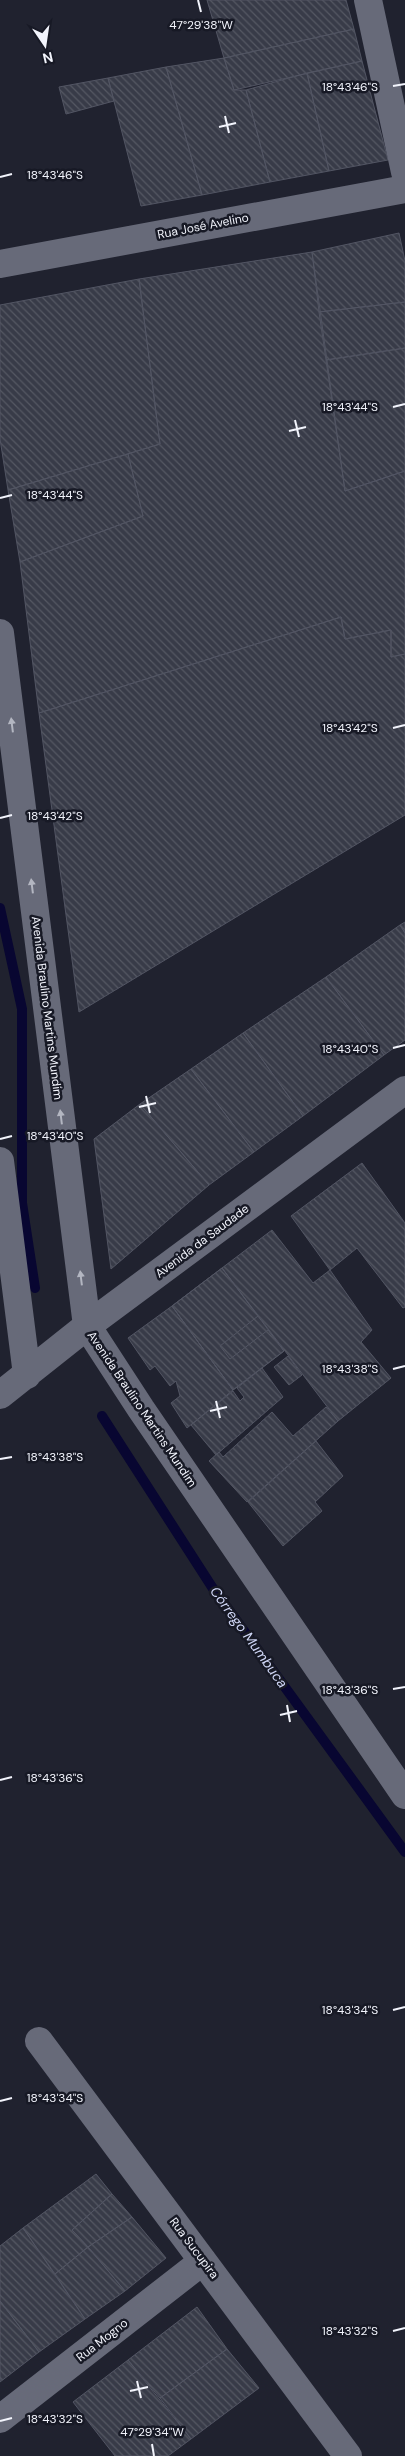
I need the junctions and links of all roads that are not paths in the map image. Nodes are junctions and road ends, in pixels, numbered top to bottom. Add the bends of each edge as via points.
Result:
1 (368, 0) edge
2 (405, 172) edge
3 (405, 189) edge
4 (0, 264) edge
5 (0, 633) edge
6 (405, 1090) edge
7 (0, 1162) edge
8 (82, 1330) junction
9 (34, 1369) junction
10 (0, 1395) edge
11 (405, 1795) edge
12 (40, 2041) dead end
13 (203, 2261) junction
14 (0, 2419) edge
15 (348, 2456) edge

1 - 2 street
3 - 4 street, Rua José Avelino
8 -> 5 street, Avenida Braulino Martins Mundim
6 - 8 street, Avenida da Saudade
7 - 9 street
8 - 9 street, Avenida da Saudade
8 - 11 street, Avenida Braulino Martins Mundim via 140,1409
9 - 10 street, Avenida da Saudade
12 - 13 street, Rua Sucupira
13 - 14 street, Rua Mogno
13 - 15 street, Rua Sucupira

